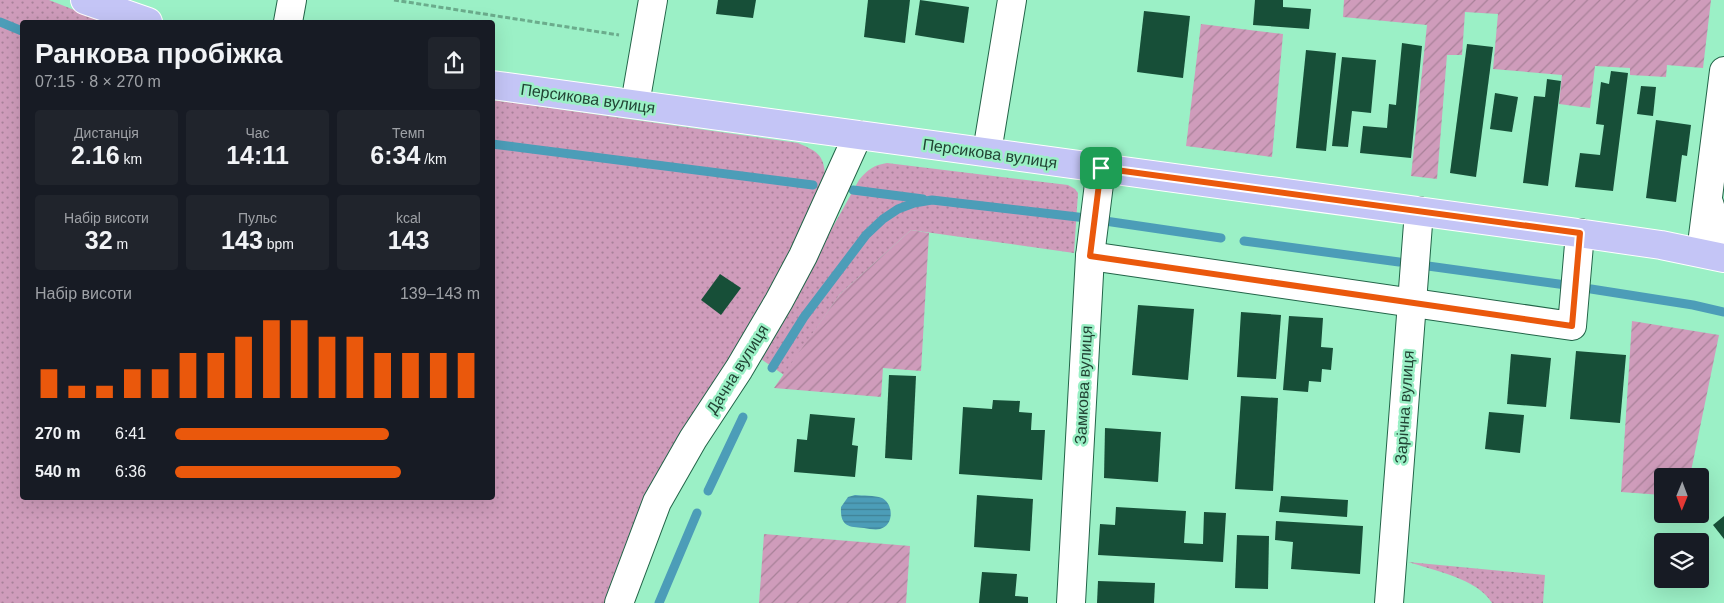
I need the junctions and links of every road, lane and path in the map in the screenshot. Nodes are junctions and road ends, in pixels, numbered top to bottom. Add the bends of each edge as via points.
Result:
1 (85, 0) edge
2 (292, 0) edge
3 (394, 0) edge
4 (653, 0) edge
5 (1012, 0) edge
6 (142, 20) edge
7 (288, 20) edge
8 (647, 39) junction
9 (1724, 71) edge
10 (495, 85) edge
11 (636, 104) junction
12 (858, 135) junction
13 (987, 152) junction
14 (1101, 168) junction
15 (1419, 211) junction
16 (1580, 233) junction
17 (1716, 250) edge
18 (1090, 256) junction
19 (1411, 303) junction
20 (619, 603) edge
21 (1071, 603) edge
22 (1389, 603) edge

1 - 6 main road
2 - 7 street
3 - 8 path
4 - 8 street
5 - 13 street
8 - 11 street
9 - 17 street via 1708,199
10 - 11 main road, Персикова вулиця
11 - 12 main road, Персикова вулиця
12 - 13 main road, Персикова вулиця
12 - 20 street, Дачна вулиця via 787,286 657,502
13 - 14 main road, Персикова вулиця
14 - 15 main road, Персикова вулиця
14 - 18 street, Замкова вулиця
15 - 16 main road, Персикова вулиця
15 - 19 street, Зарічна вулиця
16 - 17 main road, Персикова вулиця
16 - 19 street via 1572,326
18 - 19 street
18 - 21 street, Замкова вулиця
19 - 22 street, Зарічна вулиця

